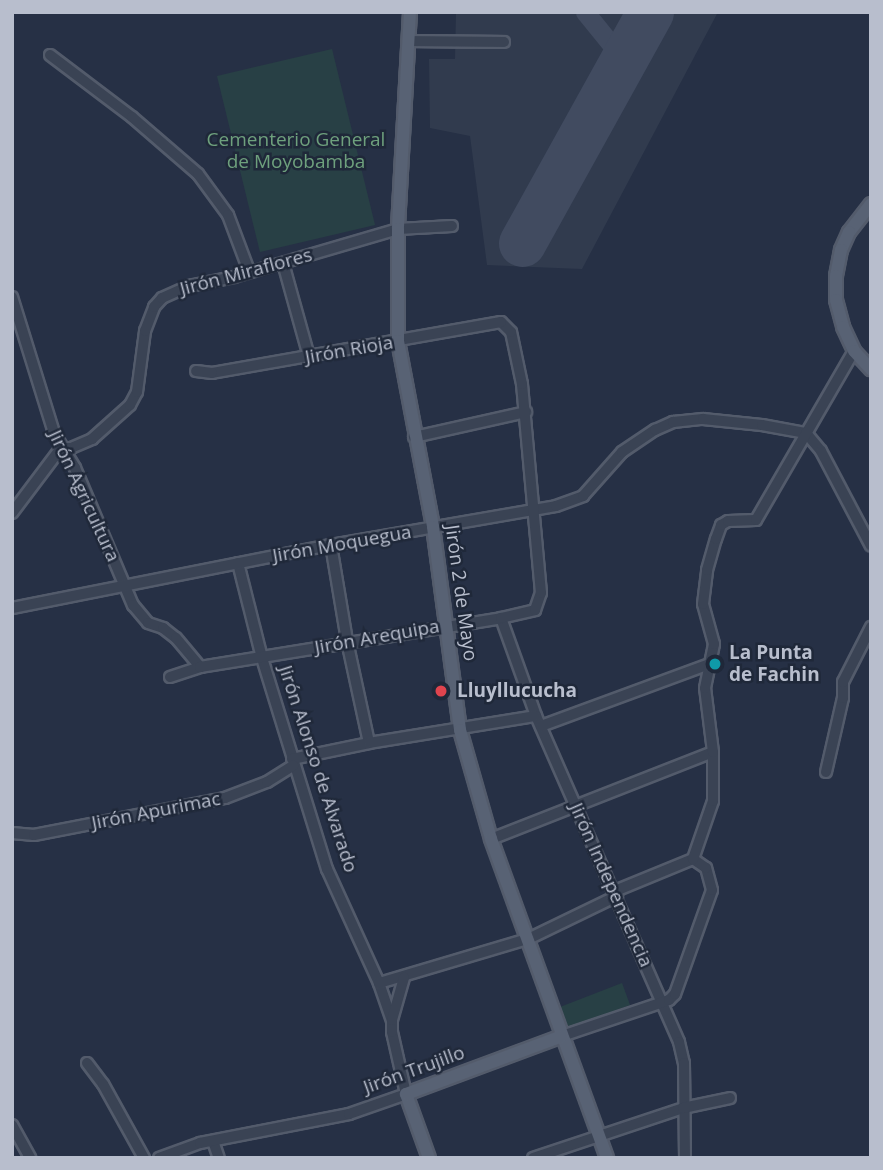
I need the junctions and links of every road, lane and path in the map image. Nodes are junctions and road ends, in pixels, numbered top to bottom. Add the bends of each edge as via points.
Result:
1 (411, 12) edge
2 (409, 41) junction
3 (504, 42) dead end
4 (50, 55) dead end
5 (871, 204) edge
6 (452, 226) dead end
7 (398, 229) junction
8 (284, 263) junction
9 (249, 271) junction
10 (12, 297) edge
11 (398, 341) junction
12 (854, 351) junction
13 (309, 357) junction
14 (870, 367) edge
15 (196, 371) dead end
16 (526, 412) junction
17 (806, 433) junction
18 (414, 438) junction
19 (61, 448) junction
20 (532, 508) junction
21 (12, 513) edge
22 (433, 527) junction
23 (331, 545) junction
24 (871, 546) edge
25 (239, 563) junction
26 (124, 585) junction
27 (12, 608) edge
28 (502, 618) junction
29 (446, 625) junction
30 (871, 627) edge
31 (347, 641) junction
32 (262, 657) junction
33 (712, 663) junction
34 (200, 667) junction
35 (170, 677) dead end
36 (539, 721) junction
37 (460, 730) junction
38 (369, 743) junction
39 (713, 752) junction
40 (293, 763) junction
41 (826, 772) dead end
42 (576, 804) junction
43 (12, 833) edge
44 (491, 839) junction
45 (693, 859) junction
46 (616, 893) junction
47 (528, 939) junction
48 (404, 978) junction
49 (379, 983) junction
50 (662, 1002) junction
51 (392, 1020) junction
52 (562, 1036) junction
53 (87, 1063) dead end
54 (406, 1094) junction
55 (730, 1098) dead end
56 (683, 1108) junction
57 (12, 1125) edge
58 (599, 1136) junction
59 (213, 1141) junction
60 (30, 1158) edge
61 (144, 1158) edge
62 (159, 1158) edge
63 (219, 1158) edge
64 (429, 1158) edge
65 (533, 1158) edge
66 (607, 1158) edge
67 (685, 1158) edge

1 - 2 main road, Jirón 2 de Mayo
2 - 3 street
2 - 7 main road, Jirón 2 de Mayo
4 - 9 street via 198,174 228,215
5 - 12 main road via 849,232 835,276 836,300
6 - 7 street, Jirón Miraflores
7 - 8 street, Jirón Miraflores
7 - 11 main road, Jirón 2 de Mayo
8 - 9 street, Jirón Miraflores
8 - 13 street
9 - 19 street, Jirón Miraflores via 162,298 145,331 131,405 92,439
10 - 19 street, Jirón Agricultura
11 - 13 street, Jirón Rioja
11 - 16 street, Jirón Rioja via 501,322 511,332
11 - 18 main road, Jirón 2 de Mayo
12 - 14 main road
12 - 17 street
13 - 15 street, Jirón Rioja via 212,373
16 - 18 street
16 - 20 street
17 - 20 street, Jirón Moquegua via 703,419 673,422 622,452 583,496 556,506
17 - 24 street via 821,450
17 - 33 street via 756,520 721,524 707,570 703,604 713,633
18 - 22 main road, Jirón 2 de Mayo
19 - 21 street
19 - 26 street, Jirón Agricultura via 75,468
20 - 22 street, Jirón Moquegua
20 - 28 street, Jirón Arequipa via 540,604 535,610
22 - 23 street, Jirón Moquegua
22 - 29 main road, Jirón 2 de Mayo
23 - 25 street, Jirón Moquegua
23 - 31 street
25 - 26 street, Jirón Moquegua
25 - 32 street, Jirón Alonso de Alvarado
26 - 27 street, Jirón Moquegua
26 - 34 street, Jirón Agricultura via 148,622 176,638
28 - 29 street, Jirón Arequipa
28 - 36 street, Jirón Independencia
29 - 31 street, Jirón Arequipa
29 - 37 main road, Jirón 2 de Mayo
30 - 41 street via 843,682
31 - 32 street, Jirón Arequipa
31 - 38 street
32 - 34 street, Jirón Arequipa
32 - 40 street, Jirón Alonso de Alvarado
33 - 36 street
33 - 39 street via 705,688
34 - 35 street, Jirón Arequipa
36 - 37 street, Jirón Apurimac
36 - 42 street, Jirón Independencia
37 - 38 street, Jirón Apurimac
37 - 44 main road, Jirón 2 de Mayo
38 - 40 street, Jirón Apurimac
39 - 42 street
39 - 45 street via 713,802
40 - 43 street, Jirón Apurimac via 267,782 225,797 34,835
40 - 49 street, Jirón Alonso de Alvarado via 327,869
42 - 44 street
42 - 46 street, Jirón Independencia
44 - 47 main road, Jirón 2 de Mayo
45 - 46 street
45 - 50 street, Jirón Trujillo via 706,867 712,890 675,994
46 - 47 street
46 - 50 street, Jirón Independencia
47 - 48 street
47 - 52 main road, Jirón 2 de Mayo
48 - 49 street
48 - 51 street, Jirón Alonso de Alvarado
49 - 51 street, Jirón Alonso de Alvarado
50 - 52 street, Jirón Trujillo
50 - 56 street, Jirón Independencia via 682,1052
51 - 54 street, Jirón Alonso de Alvarado
52 - 54 main road, Jirón Trujillo
52 - 58 main road, Jirón 2 de Mayo
53 - 61 street
54 - 59 street, Jirón Trujillo via 349,1114
54 - 64 main road, Jirón Alonso de Alvarado
55 - 56 street
56 - 58 street
56 - 67 street, Jirón Independencia
57 - 60 street
58 - 65 street
58 - 66 main road, Jirón 2 de Mayo
59 - 62 street, Jirón Trujillo
59 - 63 street

